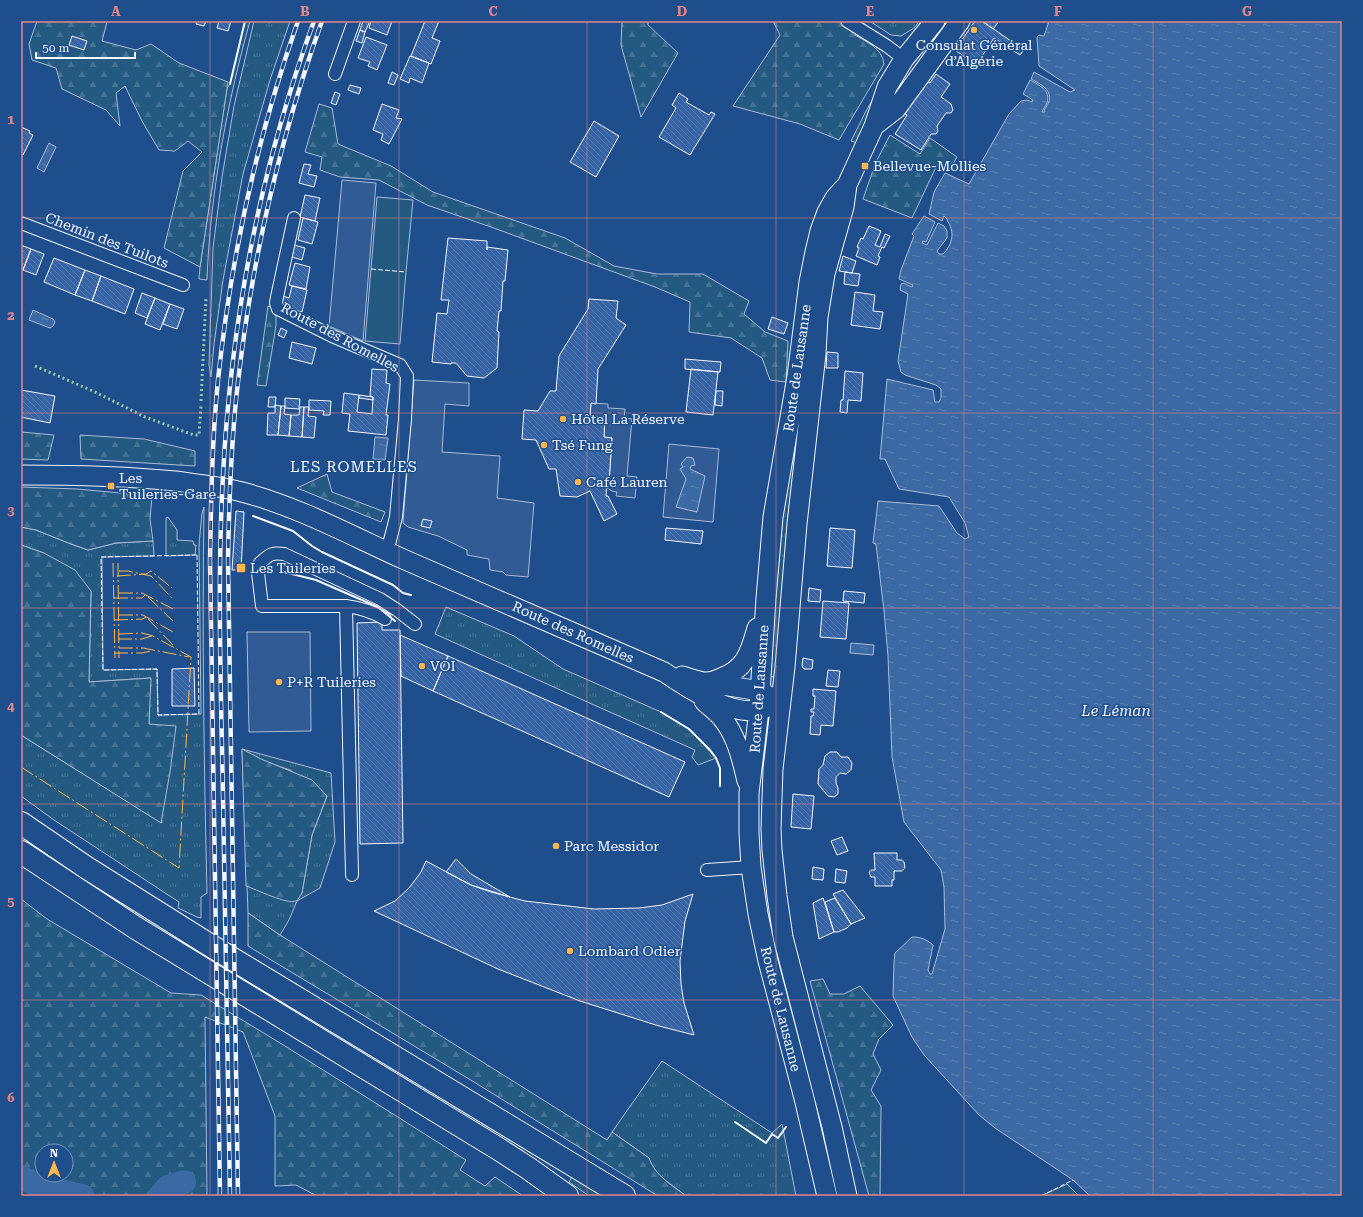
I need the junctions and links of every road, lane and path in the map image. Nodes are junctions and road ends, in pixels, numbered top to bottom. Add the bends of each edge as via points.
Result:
1 (354, 21) edge
2 (847, 21) edge
3 (935, 21) edge
4 (960, 21) edge
5 (904, 59) junction
6 (923, 73) junction
7 (335, 74) dead end
8 (874, 126) junction
9 (847, 185) junction
10 (294, 218) dead end
11 (21, 223) edge
12 (183, 285) dead end
13 (21, 475) edge
14 (387, 552) junction
15 (766, 598) junction
16 (346, 606) junction
17 (385, 619) dead end
18 (415, 624) dead end
19 (700, 687) junction
20 (760, 691) junction
21 (780, 703) junction
22 (759, 710) junction
23 (749, 793) junction
24 (21, 823) edge
25 (21, 852) edge
26 (774, 865) junction
27 (751, 867) junction
28 (707, 870) dead end
29 (352, 875) dead end
30 (567, 1196) edge
31 (624, 1196) edge
32 (827, 1196) edge
33 (847, 1196) edge

1 - 7 street
2 - 5 street
3 - 5 main road, Route de Lausanne
4 - 6 main road, Route de Lausanne
5 - 6 main road via 916,58 920,61
5 - 8 main road, Route de Lausanne via 887,87
6 - 8 main road, Route de Lausanne via 896,109
8 - 9 main road, Route de Lausanne
9 - 15 main road, Route de Lausanne via 835,198 828,212 815,252 773,517
9 - 21 main road, Route de Lausanne via 818,317
10 - 14 street, Route des Romelles via 277,297 278,309 332,336 400,365 407,376 396,517
11 - 12 street, Chemin des Tuilots
13 - 14 main road, Route des Romelles via 128,477 229,489 291,508
14 - 19 main road, Route des Romelles
15 - 19 main road via 747,658 733,673
15 - 20 main road, Route de Lausanne
16 - 17 street via 374,612
16 - 18 street via 262,606 258,573 260,563 275,553 284,554 380,599
16 - 29 street
19 - 20 main road
19 - 22 main road via 730,707
19 - 23 main road via 731,732 739,751
20 - 21 main road
20 - 22 main road, Route de Lausanne
21 - 22 main road
21 - 26 main road, Route de Lausanne via 772,787 771,829
22 - 23 main road, Route de Lausanne
23 - 27 main road, Route de Lausanne
24 - 31 highway via 208,944
25 - 30 highway via 149,936 497,1148
26 - 27 main road
26 - 33 main road, Route de Lausanne via 783,937
27 - 28 street
27 - 32 main road, Route de Lausanne via 768,961

